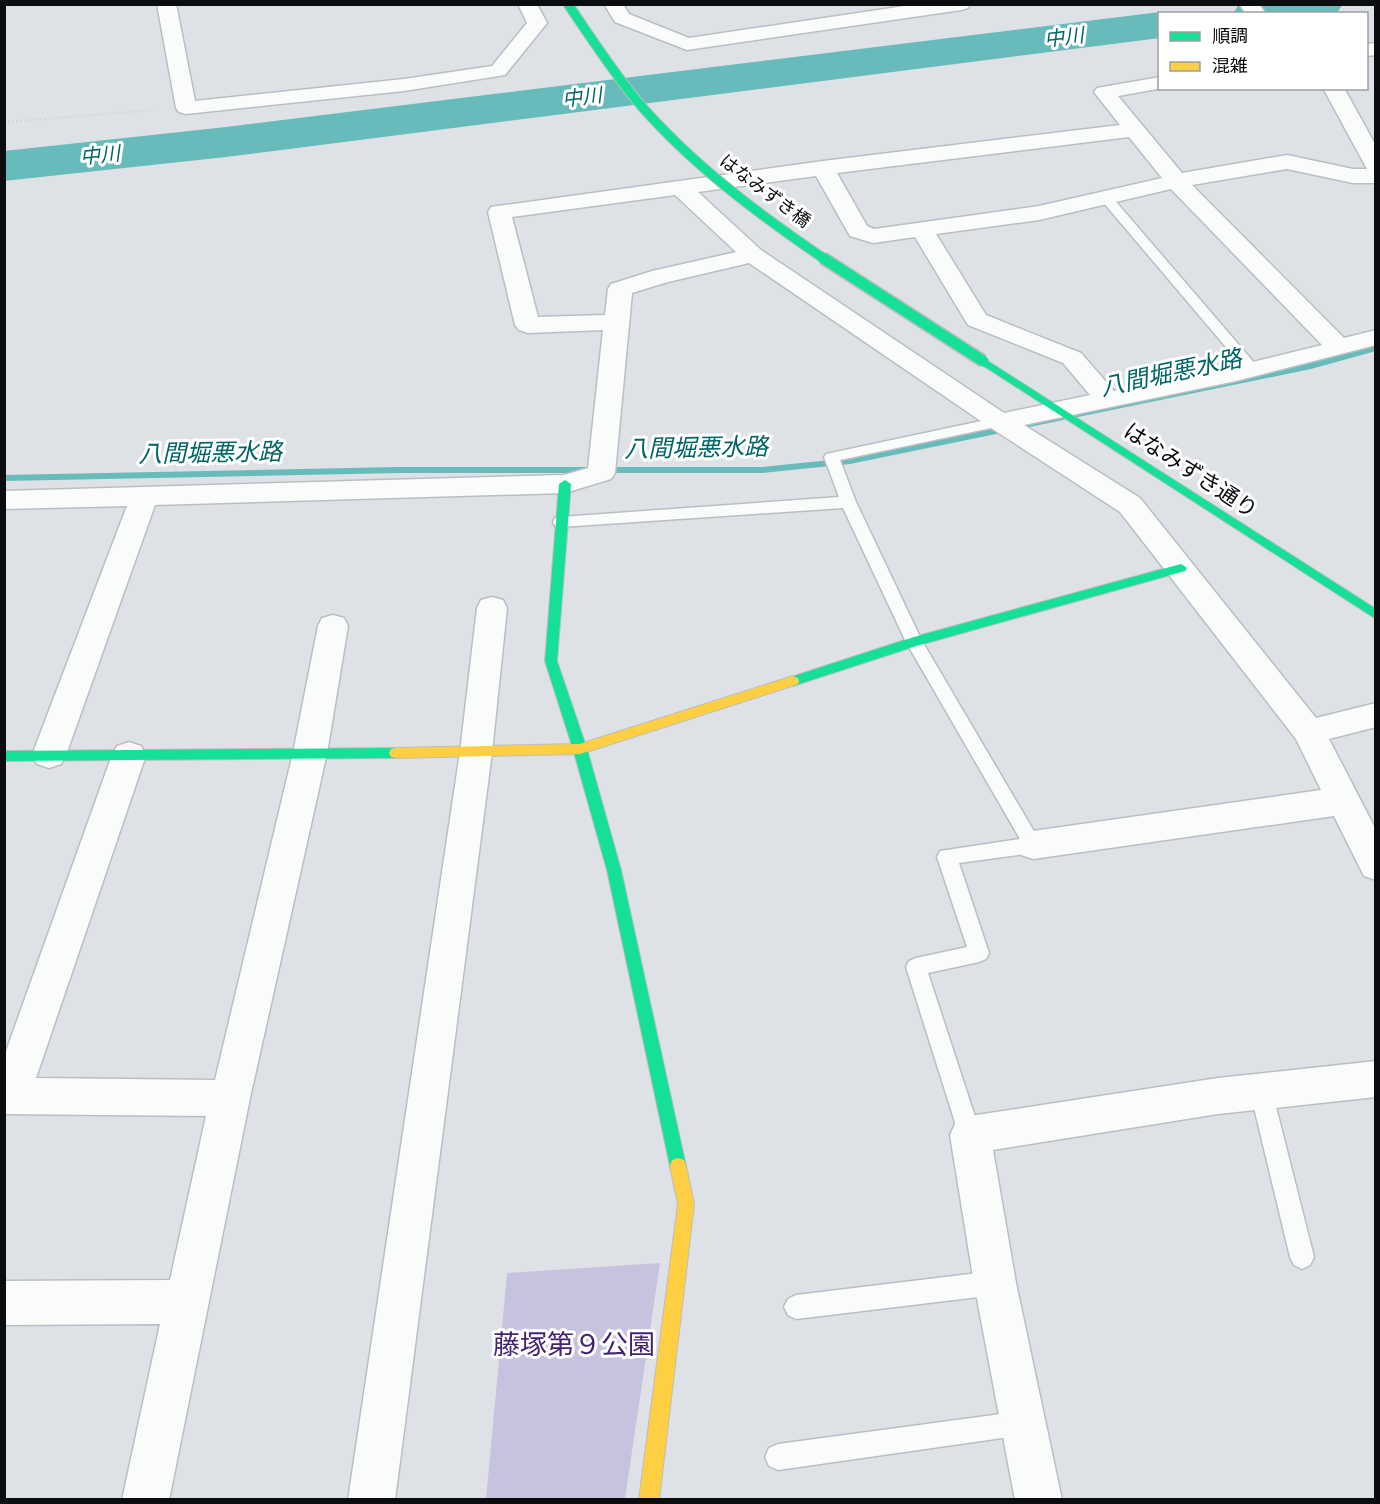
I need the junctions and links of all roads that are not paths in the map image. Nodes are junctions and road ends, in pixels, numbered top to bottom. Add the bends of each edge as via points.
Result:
1 (166, 4) edge
2 (527, 4) edge
3 (567, 4) edge
4 (613, 4) edge
5 (960, 4) edge
6 (1158, 83) edge
7 (1334, 90) edge
8 (1134, 130) junction
9 (1376, 167) edge
10 (823, 168) junction
11 (1376, 176) edge
12 (1176, 180) junction
13 (680, 187) junction
14 (1107, 199) junction
15 (922, 230) junction
16 (753, 255) junction
17 (617, 322) junction
18 (1376, 337) edge
19 (1339, 348) junction
20 (983, 361) joint
21 (1252, 369) junction
22 (1107, 399) junction
23 (1065, 414) junction
24 (1011, 429) junction
25 (565, 484) junction
26 (145, 495) junction
27 (4, 500) edge
28 (848, 502) junction
29 (561, 522) junction
30 (1181, 568) junction
31 (492, 608) dead end
32 (1374, 614) edge
33 (333, 626) dead end
34 (914, 642) junction
35 (1376, 715) edge
36 (1308, 732) junction
37 (580, 749) junction
38 (476, 752) junction
39 (310, 753) junction
40 (49, 755) junction
41 (129, 755) junction
42 (4, 756) edge
43 (1343, 801) junction
44 (1033, 845) junction
45 (1376, 866) edge
46 (1376, 1079) edge
47 (1261, 1091) junction
48 (7, 1096) edge
49 (230, 1098) junction
50 (970, 1135) junction
51 (1302, 1257) dead end
52 (995, 1283) junction
53 (187, 1302) junction
54 (4, 1303) edge
55 (796, 1307) dead end
56 (1023, 1423) junction
57 (778, 1457) dead end
58 (145, 1500) edge
59 (371, 1500) edge
60 (649, 1500) edge
61 (1039, 1500) edge

1 - 2 street via 186,108 498,71 537,23
3 - 20 street, はなみずき橋, bridge via 605,62 707,170 818,254
4 - 5 street via 622,18 687,44
6 - 8 street via 1104,92
7 - 9 street
8 - 10 street
8 - 12 street
10 - 13 street
10 - 15 street via 858,231 873,236
11 - 12 street via 1353,176 1287,162
12 - 14 street
12 - 19 street
13 - 16 street
13 - 17 street via 499,212 528,325
14 - 15 street
14 - 21 lane
15 - 22 street via 977,320 1072,358
16 - 17 street via 620,289
16 - 24 street
17 - 25 street via 601,473
18 - 19 street
19 - 21 street
20 - 23 street, はなみずき通り
21 - 22 street
22 - 23 street
23 - 24 street
23 - 32 street, はなみずき通り
24 - 28 lane via 831,457
24 - 30 street via 1130,505
25 - 26 street
25 - 29 street
26 - 27 street
26 - 40 street
28 - 29 lane
28 - 34 lane
29 - 37 street via 551,661
30 - 34 street
30 - 36 street
31 - 38 street
33 - 39 street
34 - 37 street
34 - 44 lane
35 - 36 street
36 - 43 street
37 - 38 street
37 - 60 street via 614,870 686,1204
38 - 39 street
38 - 59 street
39 - 41 street
39 - 49 street
40 - 41 street
40 - 42 street
41 - 48 street
43 - 44 street
43 - 45 street
44 - 50 lane via 947,857 979,953 916,967
46 - 47 street
47 - 50 street
47 - 51 lane
48 - 49 street
49 - 53 street
50 - 52 street
52 - 55 lane
52 - 56 street
53 - 54 street
53 - 58 street
56 - 57 lane
56 - 61 street

